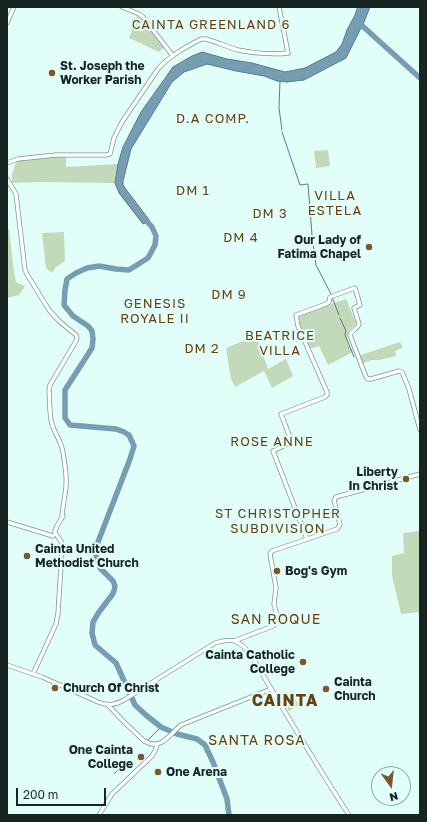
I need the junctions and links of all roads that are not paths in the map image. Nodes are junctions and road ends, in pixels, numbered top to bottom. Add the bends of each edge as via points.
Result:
1 (14, 7) edge
2 (122, 7) edge
3 (279, 7) edge
4 (7, 23) edge
5 (173, 56) junction
6 (7, 164) edge
7 (7, 179) edge
8 (420, 430) edge
9 (420, 474) edge
10 (7, 522) edge
11 (53, 536) dead end
12 (307, 539) junction
13 (234, 640) junction
14 (7, 665) edge
15 (33, 674) junction
16 (271, 689) junction
17 (108, 705) junction
18 (157, 744) junction
19 (99, 815) edge
20 (349, 815) edge

1 - 4 street
2 - 5 street via 143,17
3 - 5 street via 288,53 270,54 238,50 204,38
5 - 6 street via 158,69 128,113 114,138 109,155 18,158
7 - 15 street via 16,194 25,270 49,310 77,338 49,390 54,432 62,444 64,454 66,485 64,512 55,531 61,541 62,550 58,613 56,624
8 - 12 street via 402,372 371,379 366,377 350,335 359,324 354,308 360,305 355,288 330,297 329,302 296,315 327,395 281,414 291,441 273,451
9 - 12 street via 336,497 334,500 339,527
10 - 11 street
12 - 13 street via 271,552 277,622 272,627
13 - 16 street via 251,655
13 - 17 street via 223,640 210,645 128,698
14 - 15 street
15 - 17 street
16 - 18 street via 181,726
16 - 20 street
17 - 18 street via 144,741
18 - 19 street via 152,756 112,794

